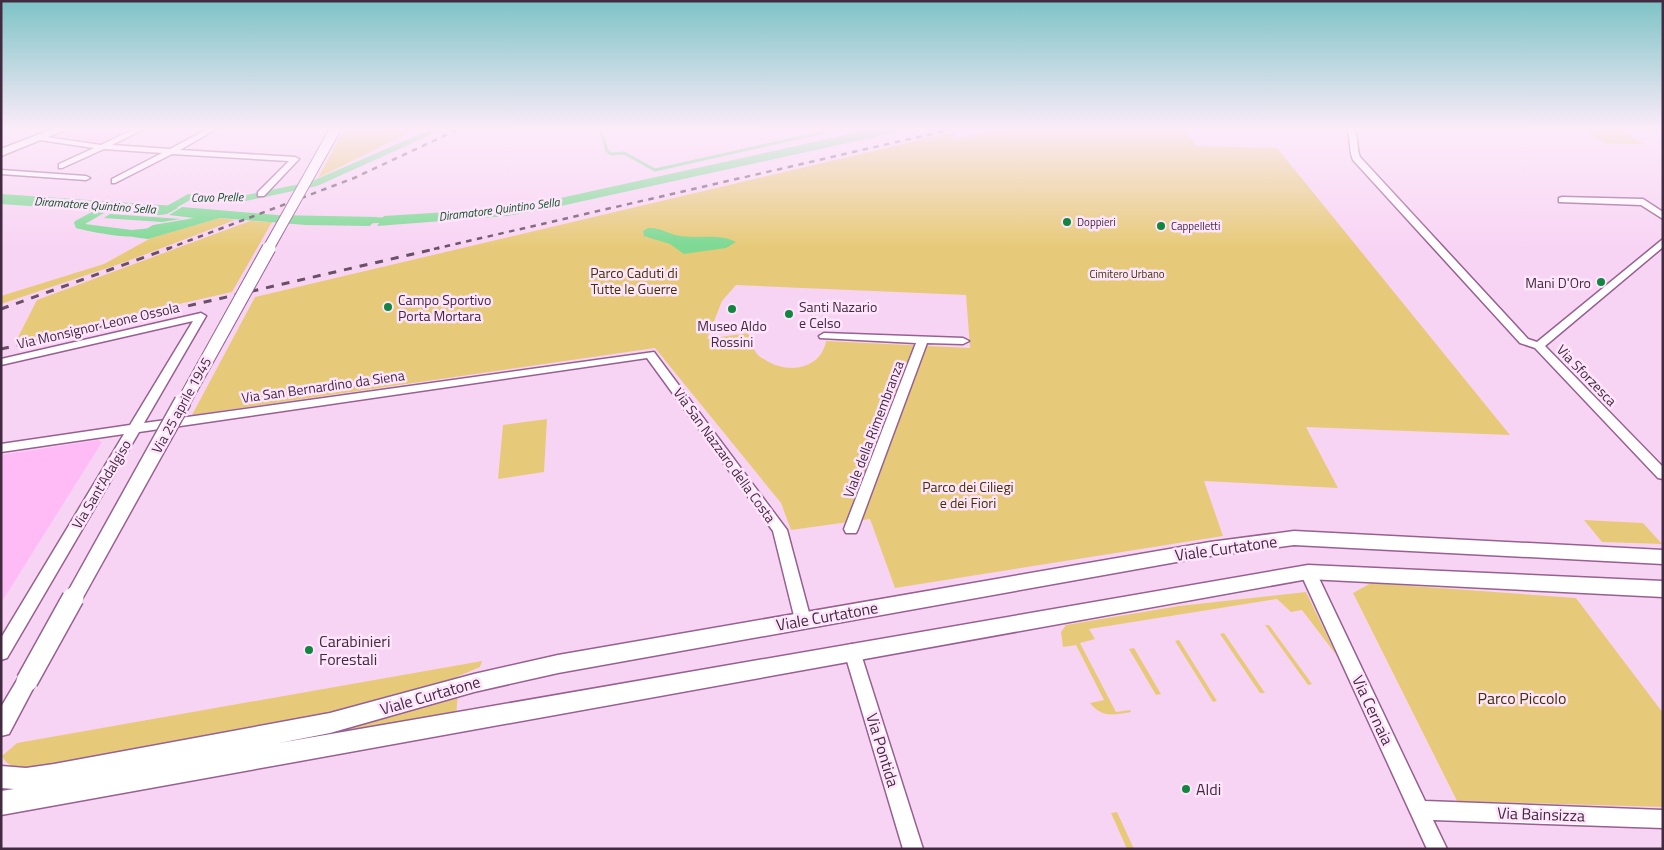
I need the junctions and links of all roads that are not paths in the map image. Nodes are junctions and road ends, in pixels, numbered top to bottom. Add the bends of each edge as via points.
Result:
1 (140, 168) edge
2 (287, 168) edge
3 (314, 168) edge
4 (1365, 168) edge
5 (1, 172) edge
6 (86, 178) dead end
7 (115, 181) dead end
8 (261, 194) dead end
9 (1562, 200) dead end
10 (1663, 216) edge
11 (1663, 242) edge
12 (201, 316) joint
13 (824, 336) dead end
14 (922, 340) junction
15 (963, 342) dead end
16 (1539, 346) junction
17 (650, 354) joint
18 (1, 362) edge
19 (134, 428) junction
20 (1, 448) edge
21 (1663, 475) edge
22 (852, 529) dead end
23 (1663, 556) edge
24 (1308, 572) junction
25 (1663, 589) edge
26 (803, 620) junction
27 (852, 651) junction
28 (1, 653) edge
29 (27, 681) junction
30 (1, 710) edge
31 (1, 727) edge
32 (1, 777) edge
33 (1, 803) edge
34 (1419, 810) junction
35 (1663, 819) edge
36 (913, 849) edge
37 (1437, 849) edge

1 - 7 street
2 - 8 street
3 - 29 street, Via 25 aprile 1945, bridge
4 - 16 street via 1524,341
5 - 6 street
9 - 10 street via 1643,202
11 - 16 street, Via Sforzesca
12 - 18 street, Via Monsignor Leone Ossola
12 - 19 street, Via Sant'Adalgiso
13 - 14 street
14 - 15 street
14 - 22 street, Viale della Rimembranza
16 - 21 street, Via Sforzesca
17 - 19 street, Via San Bernardino da Siena
17 - 26 street, Via San Nazzaro della Costa via 780,530
19 - 20 street, Via San Bernardino da Siena
19 - 28 street, Via Sant'Adalgiso
23 - 26 main road, Viale Curtatone via 1294,538 1210,549
24 - 25 main road, Viale Curtatone
24 - 27 main road, Viale Curtatone
24 - 34 street, Via Cernaia
26 - 32 main road, Viale Curtatone via 474,682 330,723 54,775 26,779
27 - 33 main road, Viale Curtatone
27 - 36 street, Via Pontida
29 - 30 street, Via 25 aprile 1945
29 - 31 street, Via 25 aprile 1945
34 - 35 street, Via Bainsizza
34 - 37 street, Via Cernaia

